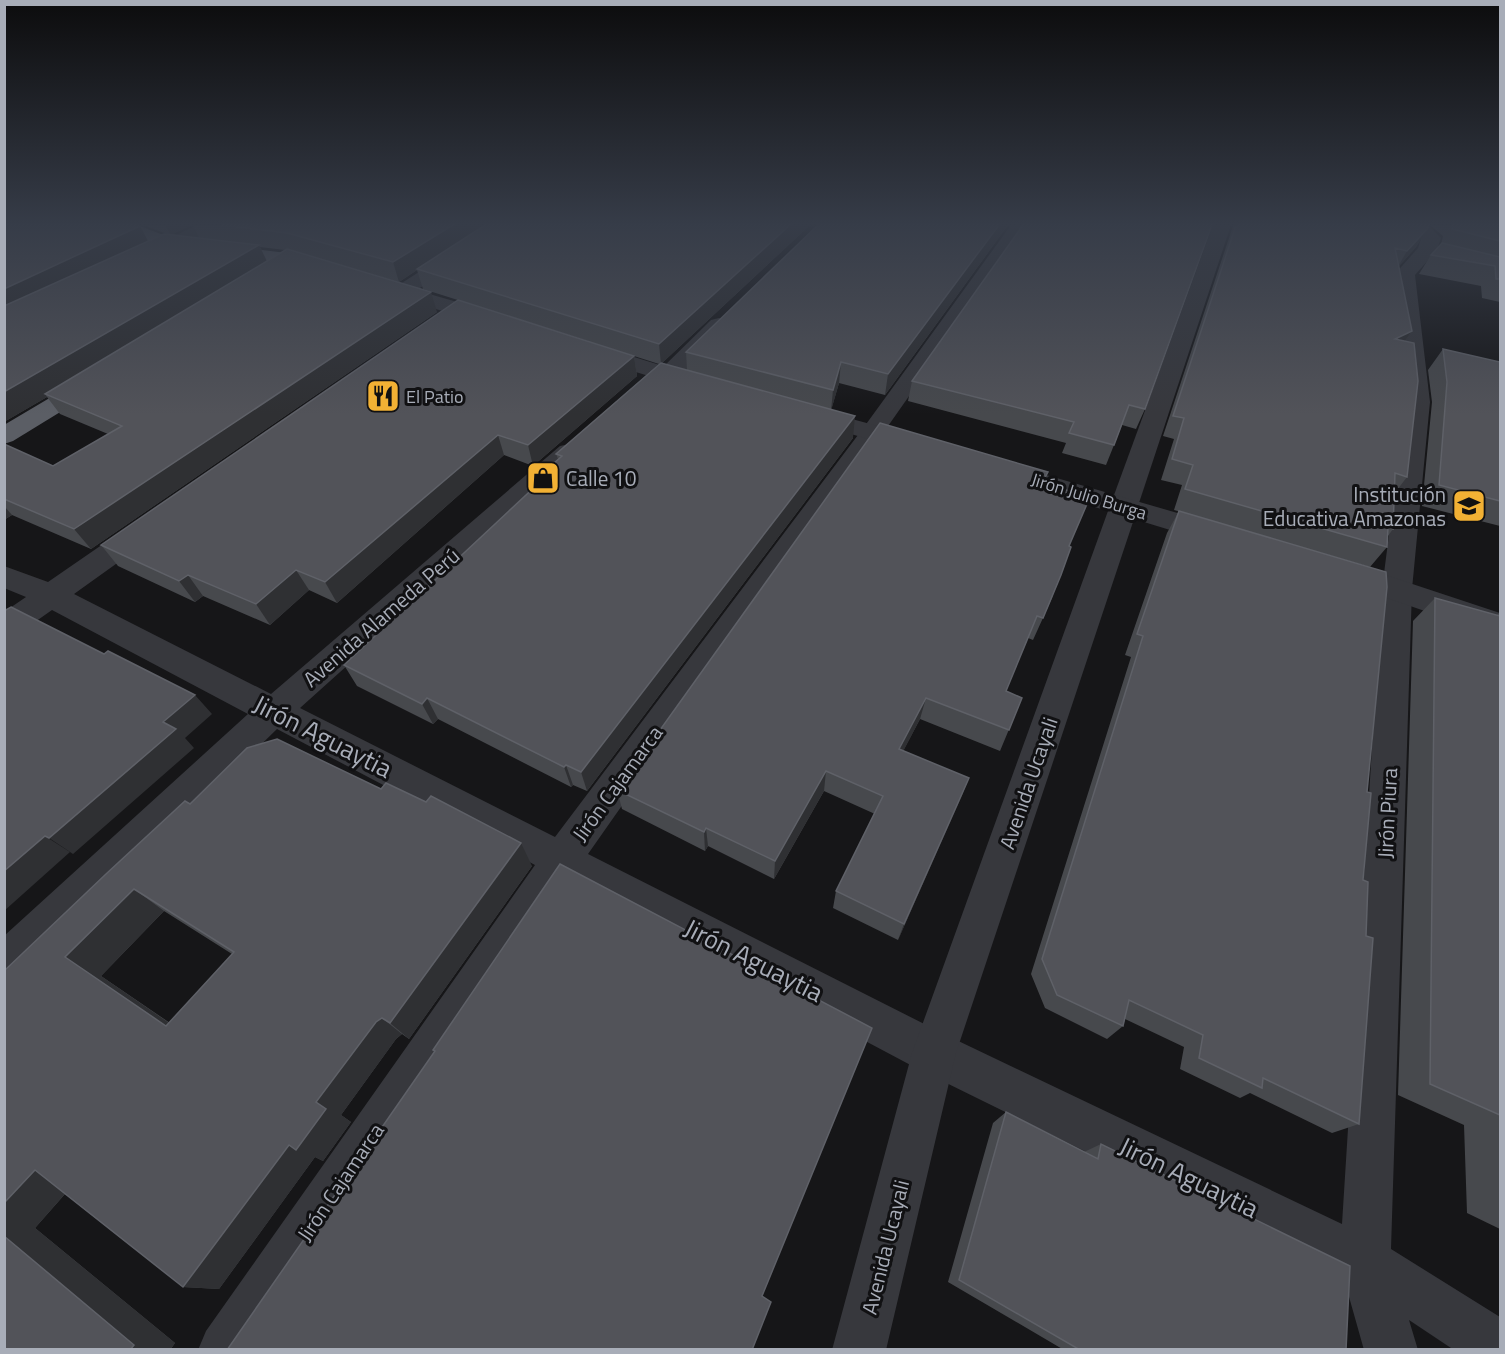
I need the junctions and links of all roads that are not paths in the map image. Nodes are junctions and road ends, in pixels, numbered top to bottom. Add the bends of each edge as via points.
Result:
1 (391, 288) edge
2 (405, 288) edge
3 (975, 288) edge
4 (1200, 288) edge
5 (1416, 288) edge
6 (401, 291) junction
7 (460, 309) junction
8 (725, 309) dead end
9 (516, 327) edge
10 (431, 330) edge
11 (573, 345) edge
12 (115, 369) edge
13 (659, 372) junction
14 (712, 388) edge
15 (632, 396) edge
16 (793, 410) edge
17 (873, 432) junction
18 (587, 435) edge
19 (4, 436) edge
20 (942, 452) edge
21 (976, 462) edge
22 (1124, 506) junction
23 (167, 514) edge
24 (1238, 541) edge
25 (1318, 565) edge
26 (4, 576) edge
27 (1397, 589) junction
28 (50, 596) junction
29 (1500, 625) edge
30 (4, 628) edge
31 (274, 711) junction
32 (561, 860) junction
33 (4, 965) edge
34 (934, 1053) junction
35 (1365, 1262) junction
36 (1500, 1348) edge
37 (225, 1350) edge
38 (859, 1350) edge
39 (1391, 1350) edge

1 - 6 street
2 - 6 street
3 - 17 street, Jirón Cajamarca
4 - 22 street, Avenida Ucayali
5 - 27 street, Jirón Piura via 1418,402
6 - 7 street
7 - 9 street
7 - 10 street
8 - 13 street
11 - 13 street
12 - 19 highway
13 - 14 street
13 - 15 street
16 - 17 street
17 - 20 street
17 - 32 street, Jirón Cajamarca
18 - 31 street, Avenida Alameda Perú
21 - 22 street, Jirón Julio Burga
22 - 24 street, Jirón Julio Burga
22 - 34 street, Avenida Ucayali
23 - 28 street
25 - 27 street
26 - 28 street, Jirón Aguaytia
27 - 29 street
27 - 35 street, Jirón Piura
28 - 30 street
28 - 31 street, Jirón Aguaytia
31 - 32 street, Jirón Aguaytia
31 - 33 street, Avenida Alameda Perú
32 - 34 street, Jirón Aguaytia
32 - 37 street, Jirón Cajamarca
34 - 35 street, Jirón Aguaytia
34 - 38 street, Avenida Ucayali
35 - 36 street, Jirón Aguaytia
35 - 39 street, Jirón Piura

